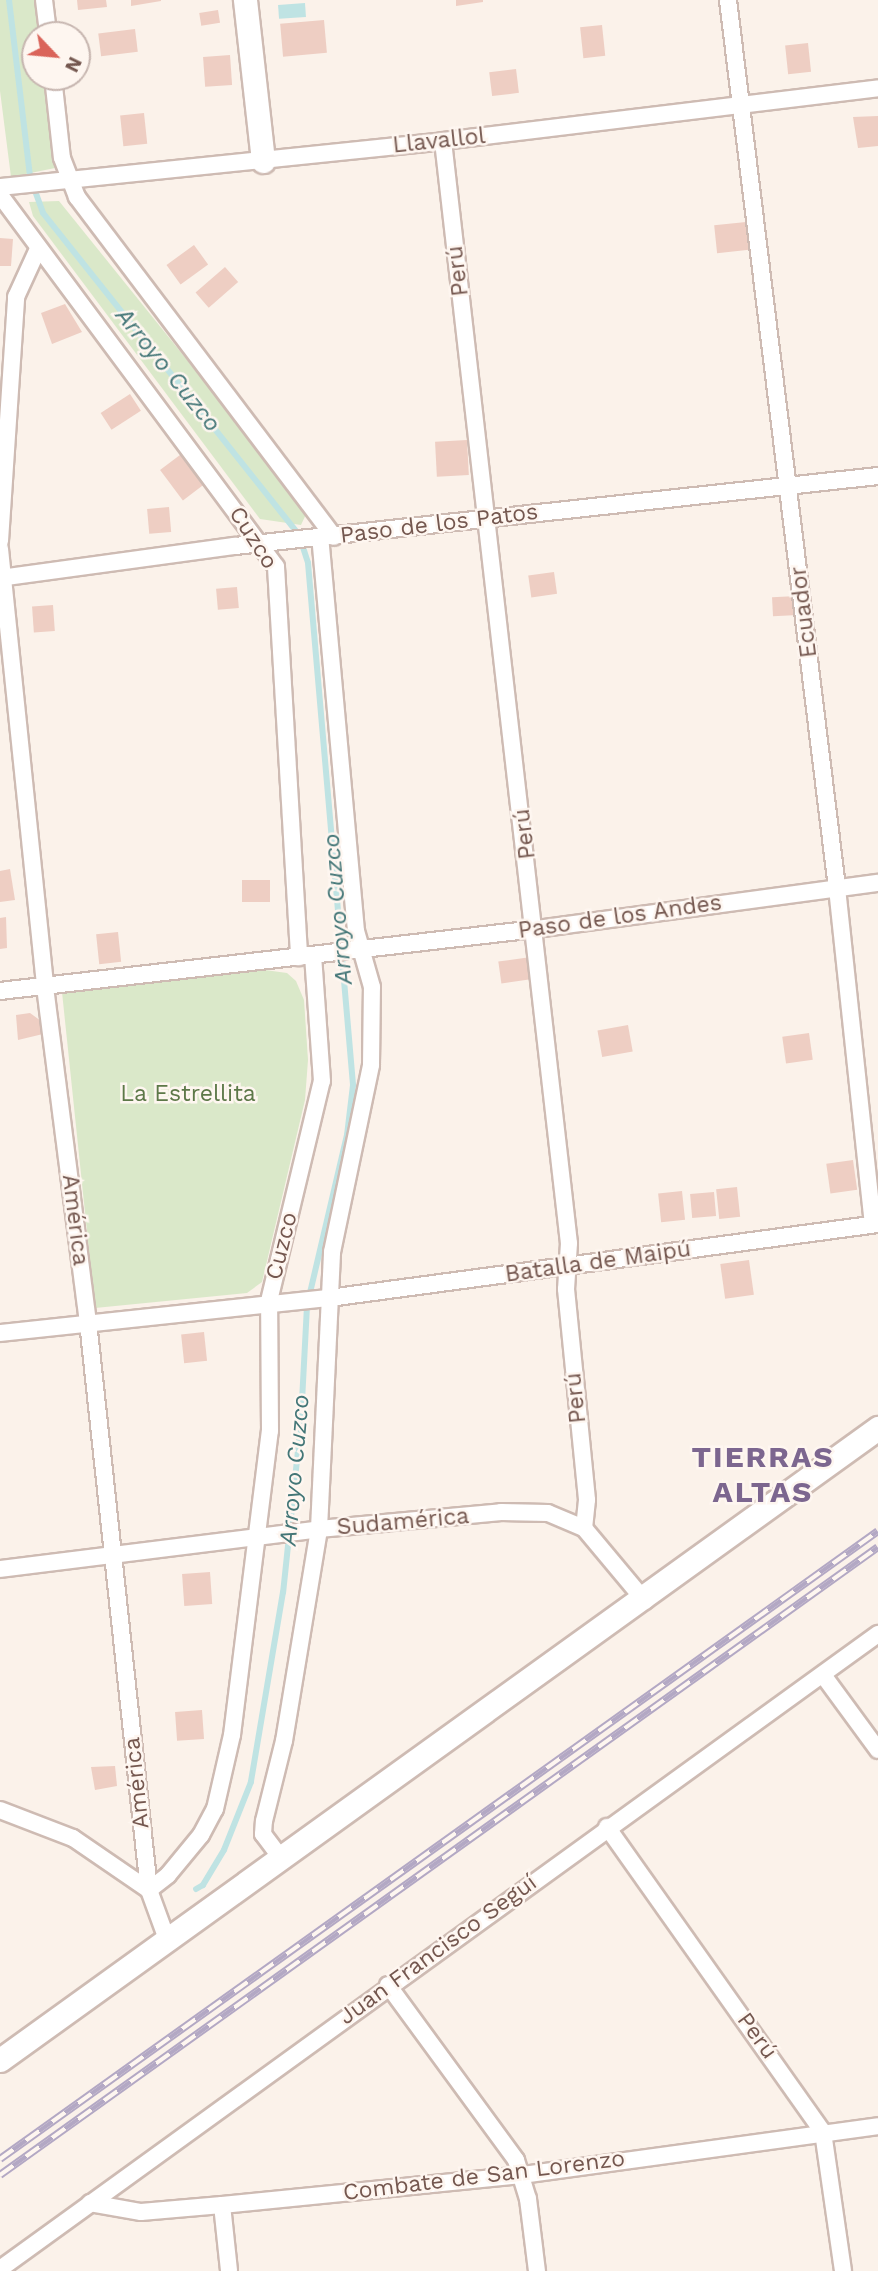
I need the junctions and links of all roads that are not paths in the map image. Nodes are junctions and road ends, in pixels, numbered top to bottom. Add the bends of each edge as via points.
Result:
1 (44, 0) edge
2 (245, 0) edge
3 (728, 0) edge
4 (46, 21) edge
5 (878, 88) edge
6 (54, 91) edge
7 (741, 107) junction
8 (443, 141) junction
9 (263, 161) junction
10 (70, 181) junction
11 (4, 189) edge
12 (38, 249) junction
13 (878, 477) edge
14 (789, 487) junction
15 (487, 518) junction
16 (321, 538) junction
17 (0, 541) edge
18 (264, 546) junction
19 (0, 549) edge
20 (1, 578) edge
21 (878, 883) edge
22 (837, 888) junction
23 (536, 929) junction
24 (349, 951) junction
25 (306, 956) junction
26 (45, 986) junction
27 (0, 991) edge
28 (876, 1224) edge
29 (568, 1267) junction
30 (323, 1298) junction
31 (269, 1301) junction
32 (88, 1322) junction
33 (0, 1333) edge
34 (878, 1428) edge
35 (584, 1528) junction
36 (313, 1530) junction
37 (267, 1538) junction
38 (112, 1556) junction
39 (0, 1569) edge
40 (645, 1601) junction
41 (878, 1634) edge
42 (823, 1675) junction
43 (878, 1750) edge
44 (0, 1810) edge
45 (607, 1827) junction
46 (281, 1858) junction
47 (149, 1890) junction
48 (168, 1942) junction
49 (388, 1984) junction
50 (0, 2060) edge
51 (878, 2126) edge
52 (823, 2133) junction
53 (522, 2175) junction
54 (90, 2203) junction
55 (222, 2205) junction
56 (0, 2269) edge
57 (229, 2271) edge
58 (537, 2271) edge
59 (843, 2271) edge

1 - 4 street
2 - 9 street
3 - 7 street, Ecuador
5 - 7 street, Llavallol
6 - 10 street via 62,158
7 - 8 street, Llavallol
7 - 14 street, Ecuador
8 - 9 street, Llavallol
8 - 15 street, Perú
9 - 10 street, Llavallol
10 - 11 street, Llavallol
10 - 16 street
11 - 12 street, Cuzco
12 - 17 street via 16,296
12 - 18 street, Cuzco
13 - 14 street, Paso de los Patos
14 - 15 street, Paso de los Patos
14 - 22 street, Ecuador
15 - 16 street, Paso de los Patos
15 - 23 street, Perú
16 - 18 street, Paso de los Patos
16 - 24 street
18 - 20 street, Paso de los Patos
18 - 25 street, Cuzco via 279,580
19 - 20 street, América
20 - 26 street, América
21 - 22 street, Paso de los Andes
22 - 23 street, Paso de los Andes
22 - 28 street, Ecuador
23 - 24 street, Paso de los Andes
23 - 29 street, Perú
24 - 25 street, Paso de los Andes
24 - 30 street via 372,987 371,1065
25 - 26 street
25 - 31 street, Cuzco via 322,1081
26 - 27 street
26 - 32 street, América
28 - 29 street, Batalla de Maipú
29 - 30 street, Batalla de Maipú
29 - 35 street, Perú via 566,1289 587,1500
30 - 31 street, Batalla de Maipú
30 - 36 street
31 - 32 street
31 - 37 street, Cuzco via 272,1392
32 - 33 street
32 - 38 street, América
34 - 40 street
35 - 36 street, Sudamérica via 548,1514 500,1512
35 - 40 street, Sudamérica
36 - 37 street, Sudamérica
36 - 46 street via 284,1741 264,1821 263,1834
37 - 38 street, Sudamérica
37 - 47 street, Cuzco via 215,1809 193,1845
38 - 39 street, Sudamérica
38 - 47 street, América
40 - 46 street
41 - 42 street, Juan Francisco Seguí
42 - 43 street
42 - 45 street, Juan Francisco Seguí
44 - 47 street via 73,1838
45 - 49 street, Juan Francisco Seguí
45 - 52 street, Perú
46 - 48 street
47 - 48 street, América
48 - 50 street
49 - 53 street
49 - 54 street, Juan Francisco Seguí
51 - 52 street, Combate de San Lorenzo
52 - 53 street, Combate de San Lorenzo
52 - 59 street, Perú
53 - 55 street, Combate de San Lorenzo
53 - 58 street
54 - 55 street, Combate de San Lorenzo via 141,2212
54 - 56 street, Juan Francisco Seguí
55 - 57 street

